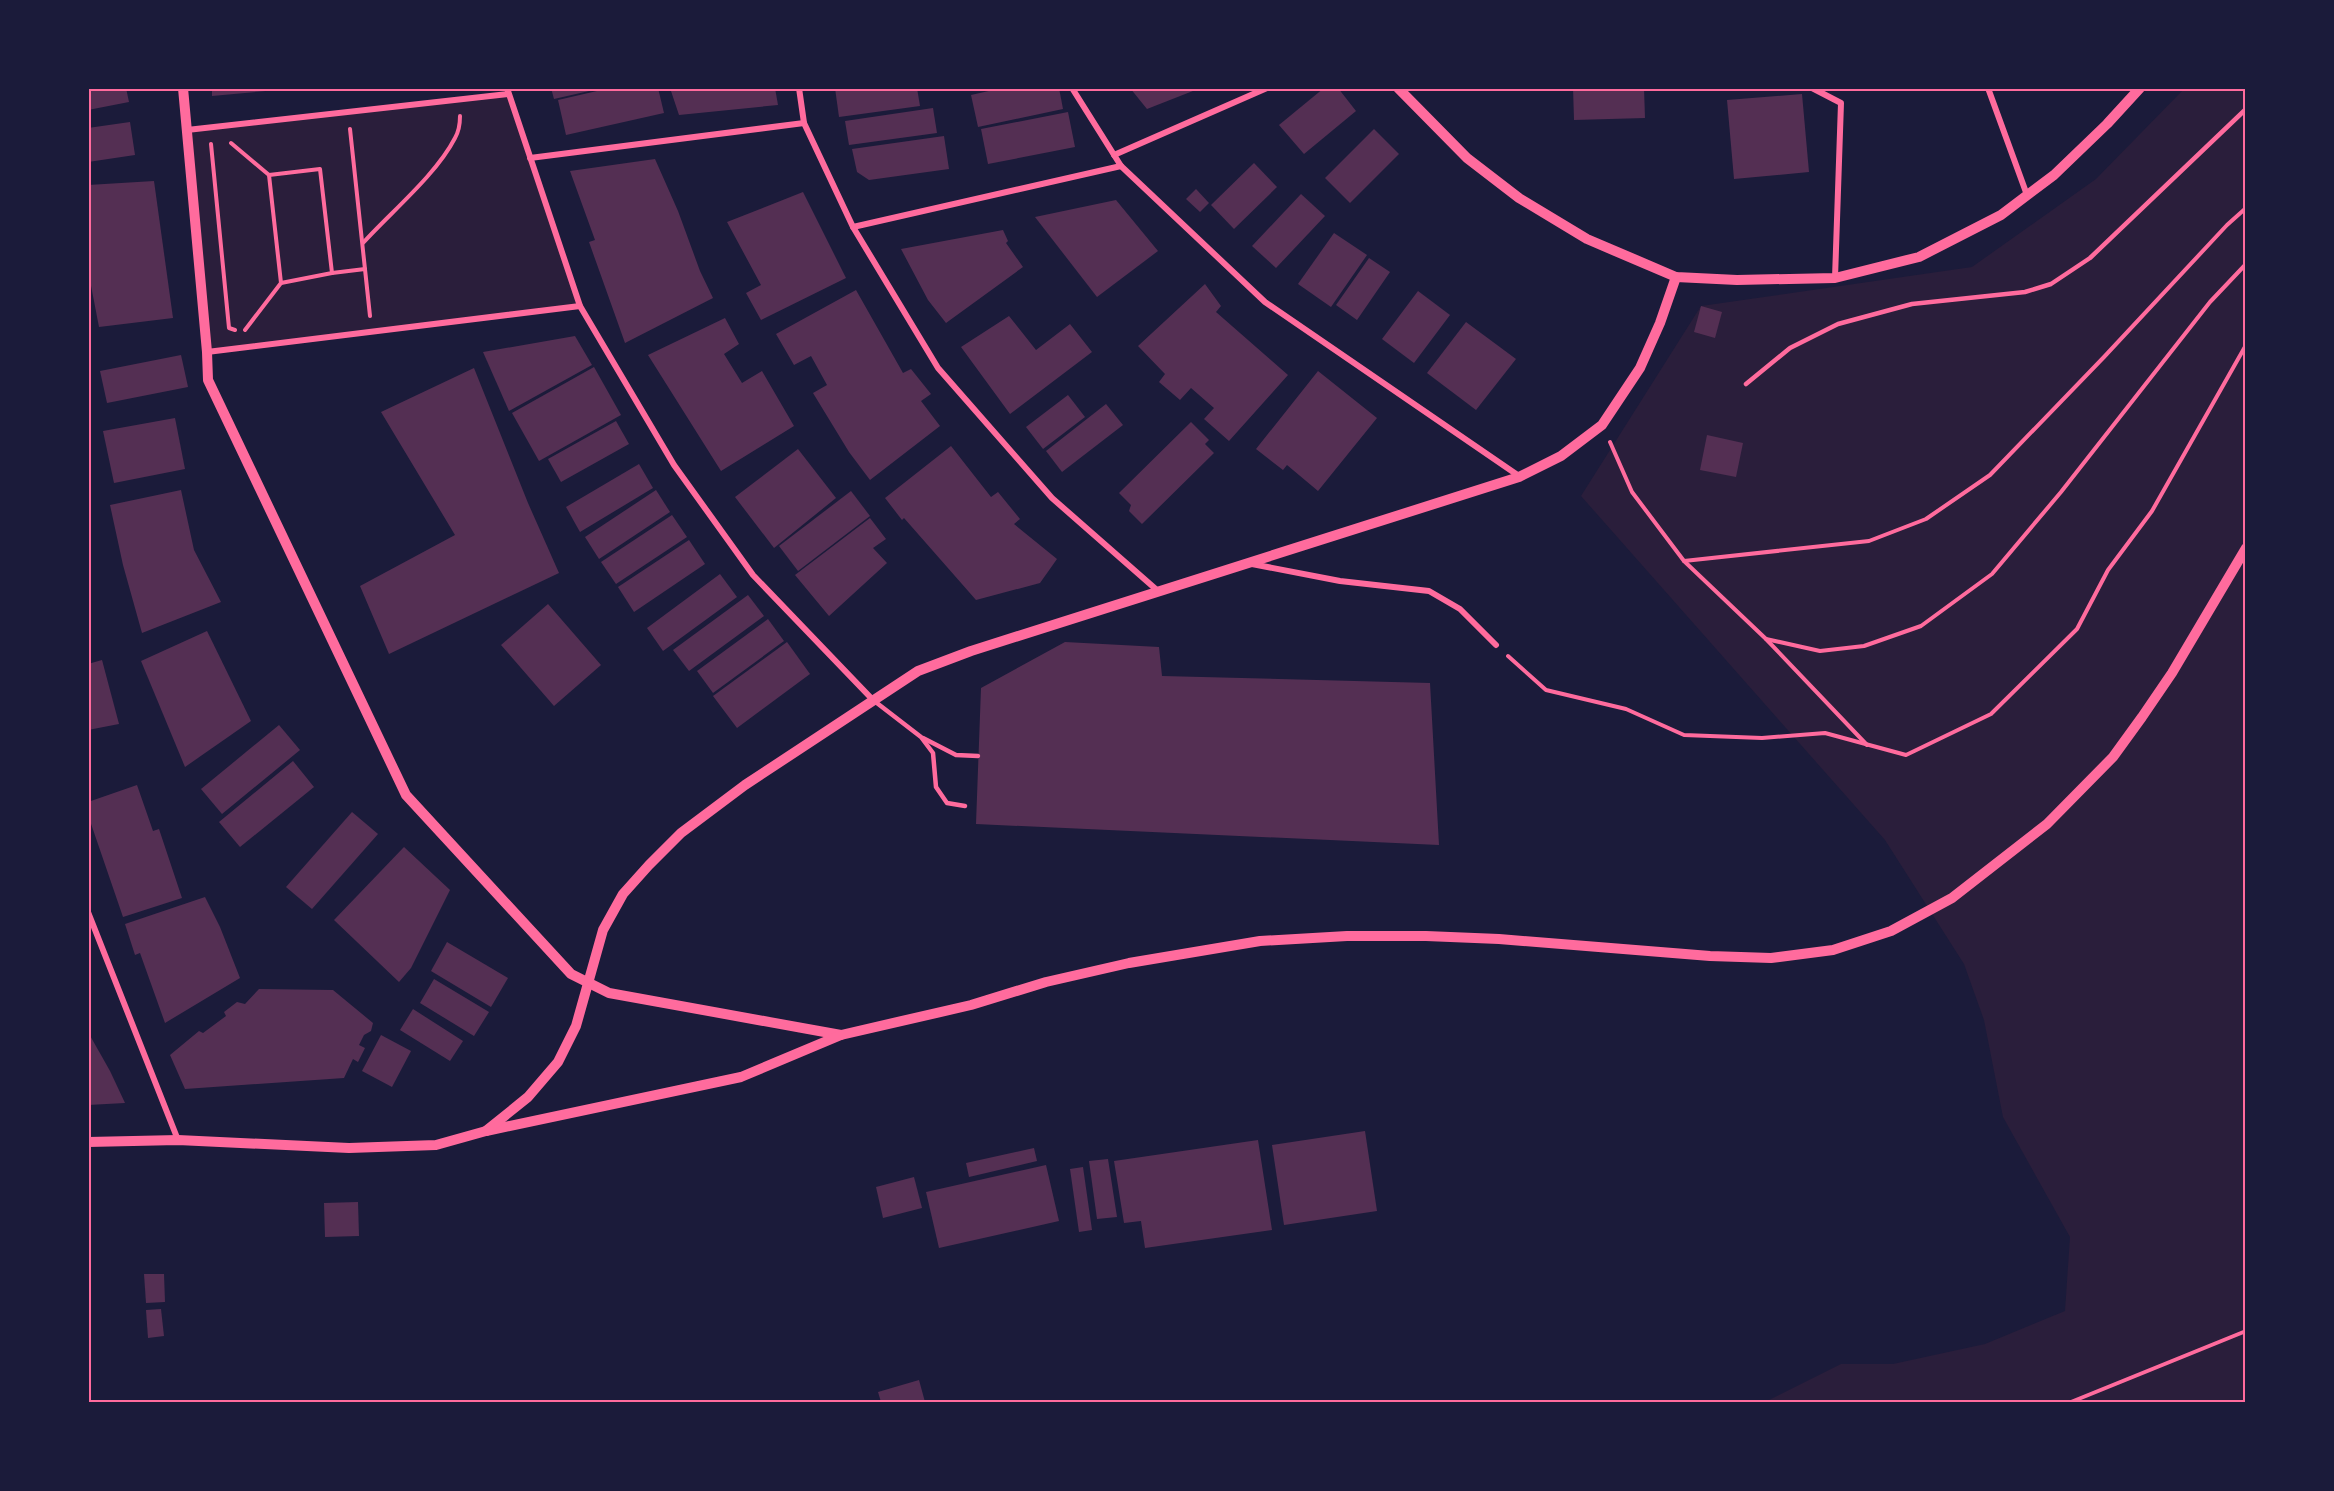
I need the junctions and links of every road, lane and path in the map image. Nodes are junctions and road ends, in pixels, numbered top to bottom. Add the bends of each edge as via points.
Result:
1 (183, 88) edge
2 (799, 88) edge
3 (1072, 88) edge
4 (1267, 88) edge
5 (1398, 88) edge
6 (1812, 88) edge
7 (1988, 88) edge
8 (2140, 88) edge
9 (507, 91) edge
10 (460, 99) junction
11 (2246, 109) edge
12 (349, 123) dead end
13 (804, 123) junction
14 (187, 130) junction
15 (216, 139) dead end
16 (230, 142) dead end
17 (1114, 155) junction
18 (530, 158) junction
19 (1121, 166) junction
20 (269, 175) junction
21 (2027, 195) junction
22 (2246, 208) edge
23 (853, 227) junction
24 (362, 244) junction
25 (2246, 264) edge
26 (365, 269) junction
27 (332, 273) junction
28 (1676, 277) junction
29 (1835, 278) junction
30 (281, 283) junction
31 (580, 306) junction
32 (359, 319) dead end
33 (253, 333) dead end
34 (242, 334) junction
35 (2246, 345) edge
36 (207, 352) junction
37 (1746, 384) dead end
38 (1602, 425) junction
39 (1519, 477) junction
40 (2246, 548) edge
41 (1684, 561) junction
42 (1246, 563) junction
43 (1158, 591) junction
44 (1766, 639) junction
45 (1497, 645) joint
46 (873, 700) junction
47 (921, 737) junction
48 (1867, 745) junction
49 (978, 756) dead end
50 (965, 806) dead end
51 (88, 912) edge
52 (589, 983) junction
53 (841, 1035) junction
54 (486, 1131) junction
55 (177, 1140) junction
56 (88, 1142) edge
57 (2246, 1331) edge
58 (2071, 1402) edge

1 - 14 street
2 - 13 street
3 - 17 street
4 - 17 street
5 - 28 street via 1467,158 1519,198 1587,239
6 - 29 street via 1841,103
7 - 21 street
8 - 21 street via 2062,168
9 - 10 street
9 - 18 street
10 - 14 street
10 - 24 path via 456,138
11 - 37 lane via 2090,258 2051,284 2025,292 1912,304 1838,324 1790,348
12 - 24 path
13 - 18 street
13 - 23 street
14 - 36 street
15 - 34 path via 210,143 229,328
16 - 20 path
17 - 19 street
18 - 31 street
19 - 23 street
19 - 39 street via 1265,302
20 - 27 path via 320,169
20 - 30 path
21 - 29 street via 2001,215 1919,257
22 - 41 path via 1990,475 1926,519 1869,541
23 - 43 street via 938,369 1052,498
24 - 26 path
25 - 44 path via 2210,302 1992,574 1921,626 1864,646 1820,651
26 - 27 path
26 - 32 path via 371,317
27 - 30 path
28 - 29 street
28 - 38 street via 1640,368
30 - 34 path
31 - 36 street
31 - 46 street via 674,465 753,575
33 - 34 path
35 - 48 path via 2152,511 2108,570 2077,629 1991,714 1906,755
36 - 52 street via 208,380 406,795 571,974
38 - 39 street via 1560,456
38 - 41 path via 1632,492
39 - 42 street
40 - 53 street via 2172,673 2113,757 2047,824 1996,865 1952,898 1891,931 1833,950 1771,958 1426,936 1260,941 1129,963
41 - 44 path
42 - 43 street
42 - 45 street via 1340,581 1429,591 1460,609
43 - 46 street via 918,671
44 - 48 path
45 - 48 path via 1546,690 1626,709 1684,735 1762,738 1825,733
46 - 47 lane
46 - 52 street via 745,785 681,833 623,894 603,930
47 - 49 lane via 957,755
47 - 50 lane via 933,753 936,787 947,804
51 - 55 street
52 - 53 street via 609,993
52 - 54 street via 576,1026 558,1062 528,1096
53 - 54 street via 741,1077
54 - 55 street via 436,1144 349,1148
55 - 56 street
57 - 58 path

